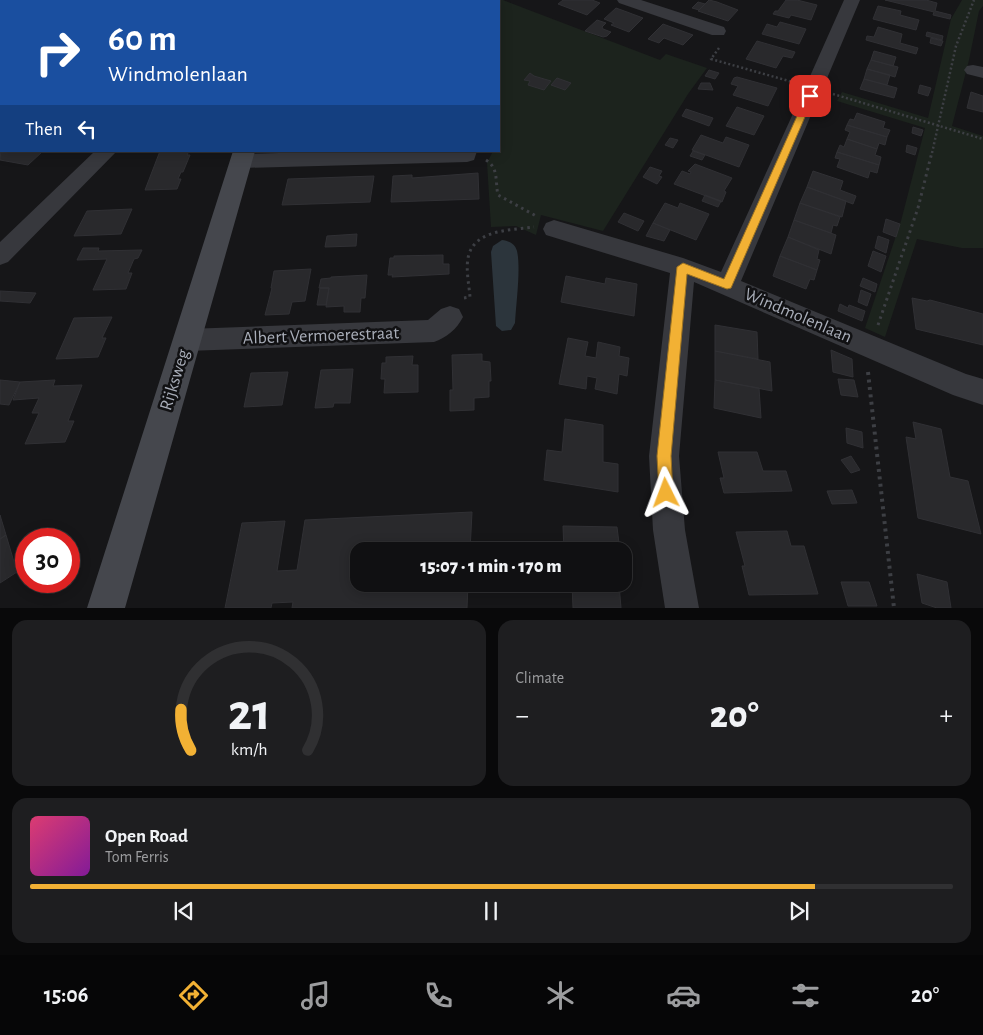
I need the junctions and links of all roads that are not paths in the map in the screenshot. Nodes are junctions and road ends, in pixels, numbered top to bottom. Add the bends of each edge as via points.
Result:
1 (625, 0) edge
2 (852, 0) edge
3 (718, 31) road end
4 (106, 152) edge
5 (467, 153) edge
6 (243, 156) edge
7 (548, 227) road end
8 (0, 256) edge
9 (683, 267) junction
10 (727, 285) junction
11 (450, 317) road end
12 (187, 340) junction
13 (983, 392) edge
14 (106, 608) edge
15 (682, 608) edge

1 - 3 street
2 - 10 street via 810,88
4 - 8 street
5 - 6 street
6 - 12 main road, Rijksweg
7 - 9 street, Windmolenlaan
9 - 10 street, Windmolenlaan
9 - 15 street via 664,456 669,530
10 - 13 street, Windmolenlaan
11 - 12 street, Albert Vermoerestraat via 434,331
12 - 14 main road, Rijksweg

